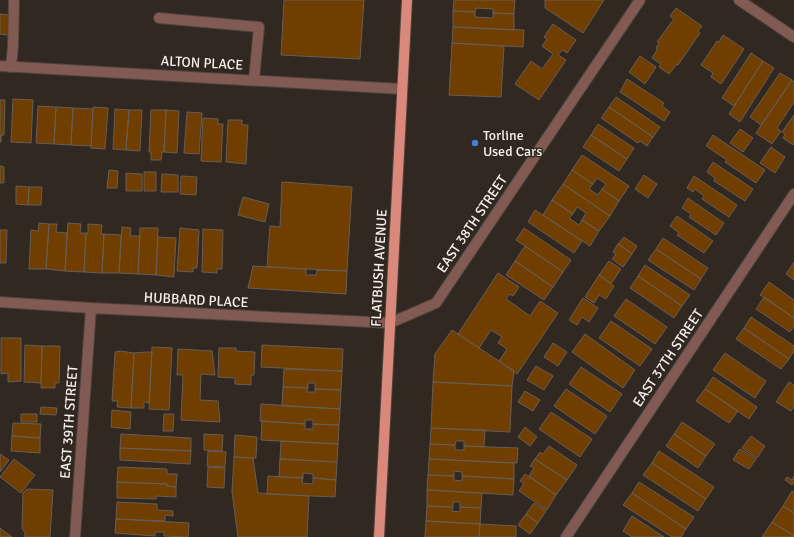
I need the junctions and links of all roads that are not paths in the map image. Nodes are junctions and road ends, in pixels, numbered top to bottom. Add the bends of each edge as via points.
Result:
1 (14, 0) edge
2 (407, 0) edge
3 (640, 0) edge
4 (739, 0) edge
5 (159, 18) dead end
6 (794, 37) edge
7 (0, 66) edge
8 (11, 67) junction
9 (254, 80) junction
10 (402, 89) junction
11 (794, 194) edge
12 (0, 302) edge
13 (91, 308) junction
14 (390, 323) junction
15 (75, 537) edge
16 (379, 537) edge
17 (566, 537) edge

1 - 8 street
2 - 10 main road, FLATBUSH AVENUE
3 - 14 street, EAST 38TH STREET via 436,303
4 - 6 street
5 - 9 street via 259,27
7 - 8 street, ALTON PLACE
8 - 9 street, ALTON PLACE
9 - 10 street, ALTON PLACE
10 - 14 main road, FLATBUSH AVENUE
11 - 17 street, EAST 37TH STREET
12 - 13 street, HUBBARD PLACE
13 - 14 street, HUBBARD PLACE
13 - 15 street, EAST 39TH STREET
14 - 16 main road, FLATBUSH AVENUE

